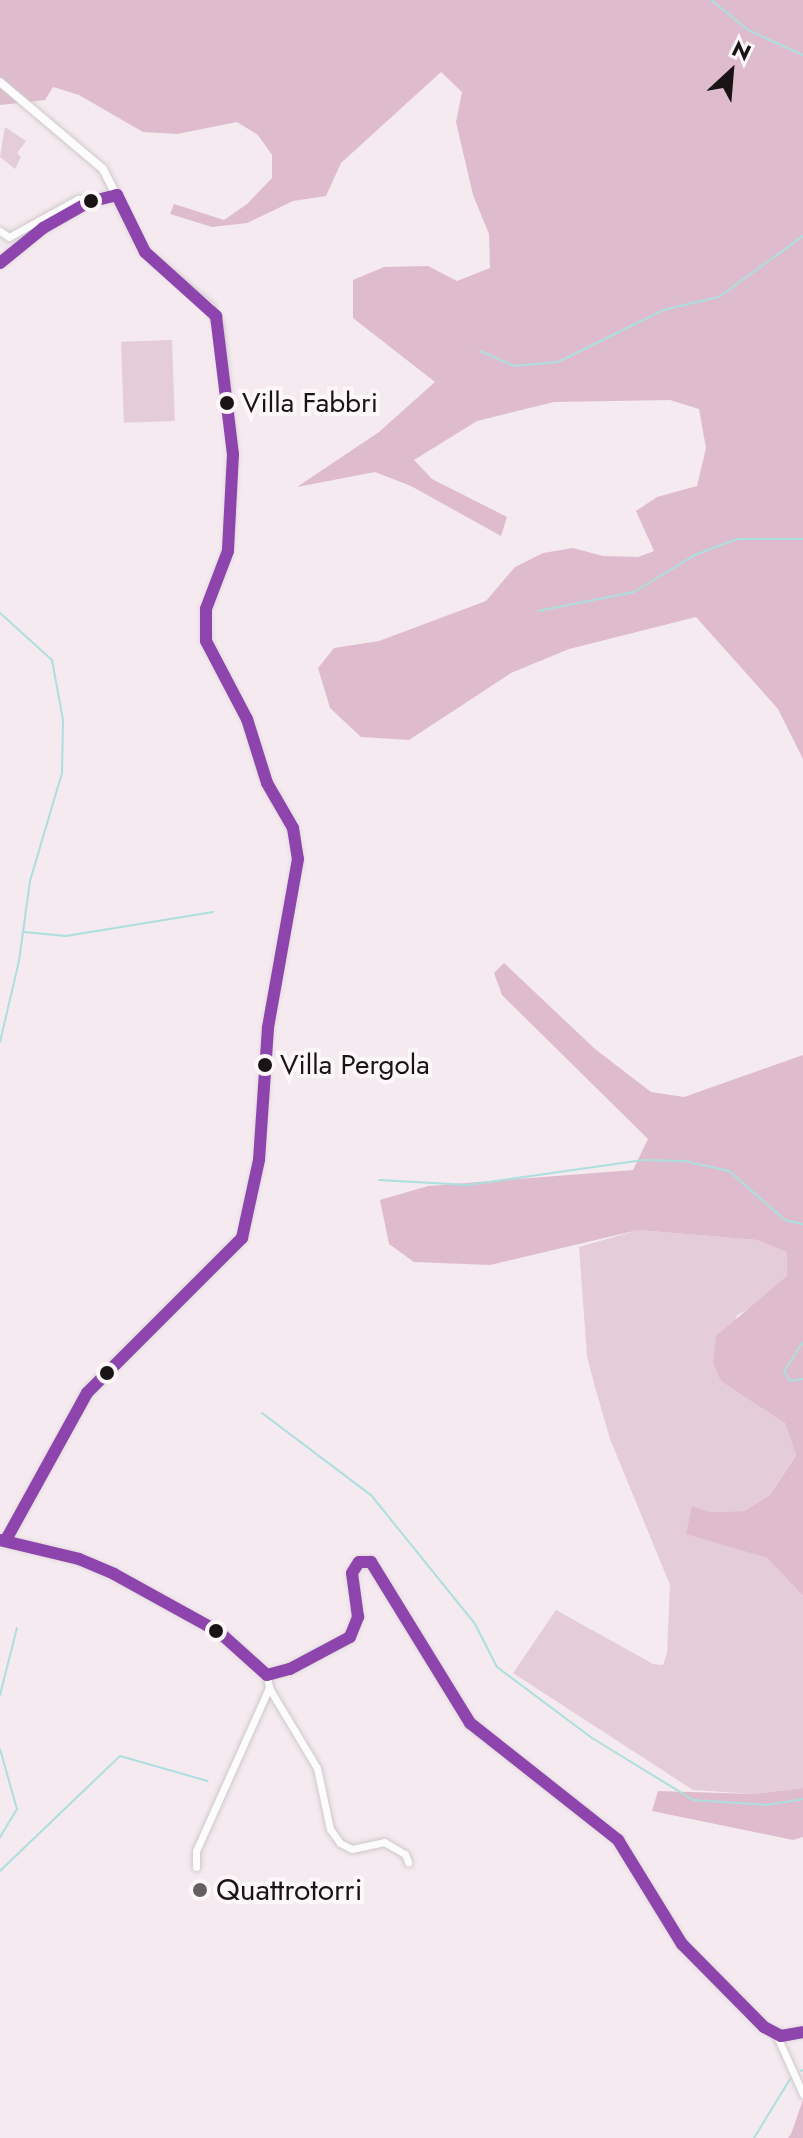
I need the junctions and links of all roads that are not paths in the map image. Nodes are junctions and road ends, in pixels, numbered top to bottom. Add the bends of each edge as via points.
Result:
1 (0, 82) edge
2 (117, 195) junction
3 (97, 199) junction
4 (0, 231) edge
5 (0, 263) edge
6 (3, 1540) edge
7 (267, 1675) junction
8 (269, 1688) junction
9 (408, 1862) dead end
10 (196, 1867) dead end
11 (803, 2032) edge
12 (776, 2034) junction
13 (803, 2094) edge

1 - 2 street via 93,159
2 - 3 street
2 - 6 street via 145,252 210,307 219,325 233,454 228,551 206,609 206,641 247,719 262,770 297,846 272,996 259,1160 247,1222 234,1251 85,1395
3 - 4 street via 78,199 9,237
3 - 5 street via 35,232
6 - 7 street via 114,1574 219,1632
7 - 8 street
7 - 12 street via 290,1669 350,1637 358,1617 353,1571 360,1561 373,1564 465,1718 618,1840 682,1944
8 - 9 street via 317,1768 330,1829 340,1843 352,1849 384,1842 405,1854
8 - 10 street via 196,1851
11 - 12 street
12 - 13 street

